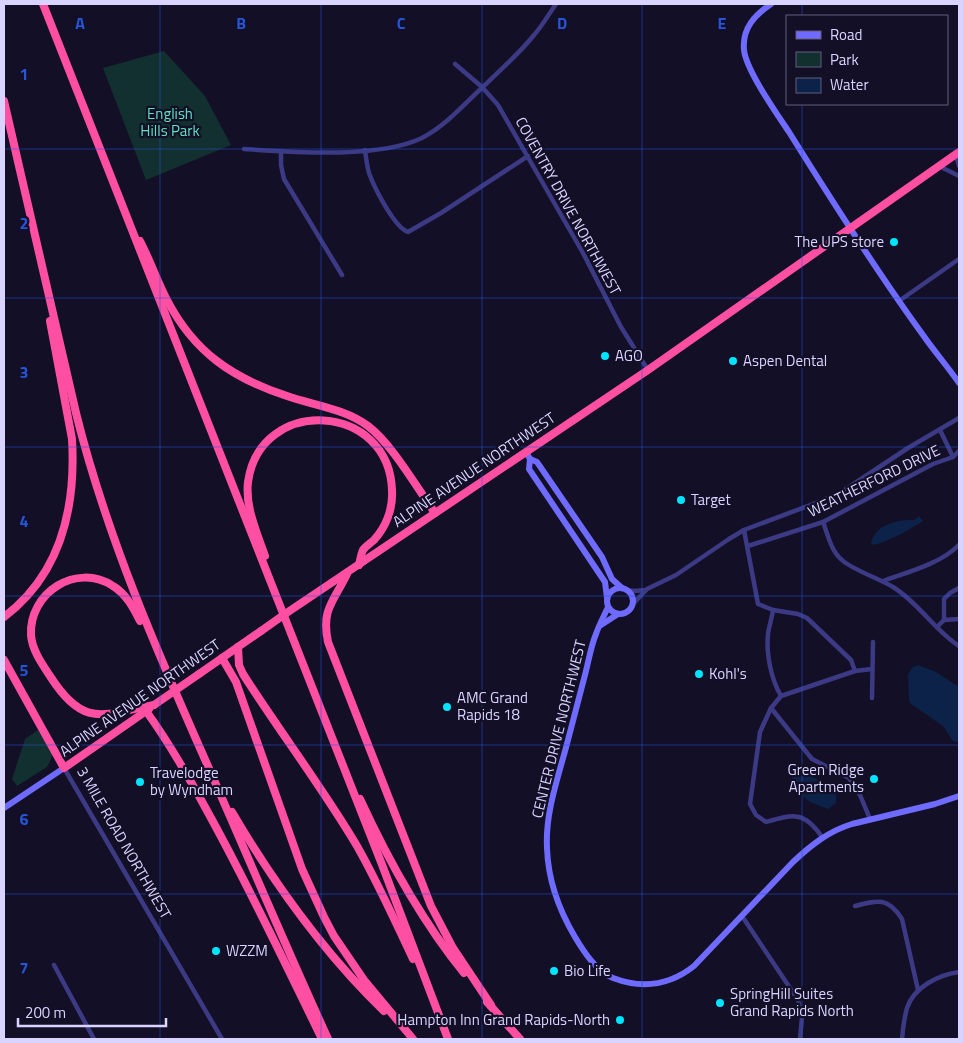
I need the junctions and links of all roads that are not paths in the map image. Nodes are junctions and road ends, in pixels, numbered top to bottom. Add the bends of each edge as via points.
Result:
1 (43, 4) edge
2 (556, 4) edge
3 (771, 4) edge
4 (455, 64) dead end
5 (482, 87) junction
6 (4, 101) edge
7 (244, 149) dead end
8 (365, 150) junction
9 (281, 151) junction
10 (958, 153) edge
11 (528, 156) junction
12 (939, 166) junction
13 (959, 166) edge
14 (959, 176) edge
15 (118, 197) junction
16 (850, 229) junction
17 (959, 259) edge
18 (342, 275) dead end
19 (47, 290) junction
20 (899, 301) junction
21 (648, 370) junction
22 (959, 383) edge
23 (959, 418) edge
24 (940, 430) junction
25 (959, 451) edge
26 (528, 455) junction
27 (953, 457) junction
28 (435, 513) junction
29 (823, 522) junction
30 (744, 530) junction
31 (959, 545) edge
32 (748, 546) junction
33 (359, 565) junction
34 (348, 573) junction
35 (268, 578) junction
36 (883, 581) junction
37 (959, 588) edge
38 (624, 589) junction
39 (647, 590) junction
40 (606, 598) junction
41 (632, 605) junction
42 (608, 607) junction
43 (773, 610) junction
44 (618, 614) junction
45 (4, 617) edge
46 (959, 619) edge
47 (944, 620) junction
48 (600, 626) junction
49 (937, 626) junction
50 (154, 641) junction
51 (873, 642) dead end
52 (959, 646) edge
53 (238, 647) junction
54 (222, 658) junction
55 (4, 660) edge
56 (872, 669) junction
57 (230, 670) junction
58 (855, 671) junction
59 (781, 696) junction
60 (872, 698) dead end
61 (154, 705) junction
62 (771, 708) junction
63 (146, 711) junction
64 (64, 768) junction
65 (344, 769) junction
66 (216, 785) junction
67 (959, 796) edge
68 (4, 808) edge
69 (870, 819) junction
70 (822, 837) junction
71 (855, 906) dead end
72 (742, 916) junction
73 (54, 965) dead end
74 (959, 972) edge
75 (424, 978) junction
76 (918, 990) junction
77 (490, 1005) junction
78 (94, 1039) edge
79 (222, 1039) edge
80 (322, 1039) edge
81 (328, 1039) edge
82 (413, 1039) edge
83 (448, 1039) edge
84 (520, 1039) edge
85 (800, 1039) edge
86 (902, 1039) edge

1 - 15 highway
2 - 5 street via 534,36
3 - 16 street via 756,15 746,33 744,48 747,62
4 - 5 street, COVENTRY DRIVE NORTHWEST
5 - 8 street via 456,114 421,138
5 - 11 street, COVENTRY DRIVE NORTHWEST via 498,105
6 - 19 highway
7 - 9 street
8 - 9 street
8 - 11 street via 373,182 395,221 408,232
9 - 18 street via 284,179
10 - 12 highway, ALPINE AVENUE NORTHWEST
10 - 13 street
11 - 21 street, COVENTRY DRIVE NORTHWEST via 621,327
12 - 14 street
12 - 16 highway, ALPINE AVENUE NORTHWEST
15 - 28 highway via 170,307 201,347 228,370 255,385 346,414 367,425 387,445
15 - 35 highway
16 - 20 street
16 - 21 highway, ALPINE AVENUE NORTHWEST
17 - 20 street
19 - 45 highway via 49,319 72,439 70,505 52,560 28,595
19 - 50 highway via 97,490 122,564
20 - 22 street
21 - 26 highway, ALPINE AVENUE NORTHWEST
23 - 24 street
24 - 27 street, WEATHERFORD DRIVE
24 - 30 street via 821,502
25 - 27 street
26 - 28 highway, ALPINE AVENUE NORTHWEST via 489,476
26 - 38 street via 537,462 596,548 612,580
26 - 40 street via 529,469 602,576 607,589
27 - 29 street, WEATHERFORD DRIVE via 933,464
28 - 33 highway, ALPINE AVENUE NORTHWEST
29 - 32 street, WEATHERFORD DRIVE
29 - 36 street via 842,561
30 - 32 street
30 - 39 street
31 - 36 street via 926,565
32 - 43 street via 758,604
33 - 34 highway, ALPINE AVENUE NORTHWEST
33 - 35 highway via 362,551 380,533 389,514 392,492 388,467 374,444 350,425 310,420 274,436 264,445 251,470 248,483 250,509 266,560
34 - 53 highway, ALPINE AVENUE NORTHWEST, bridge
34 - 77 highway via 327,611 328,642 432,906 453,948
35 - 65 highway
36 - 49 street via 909,599
37 - 47 street via 944,599
38 - 39 street
38 - 40 street via 614,589
38 - 41 street via 632,596
39 - 41 street
40 - 42 street
41 - 44 street via 627,612
42 - 44 street
42 - 48 street, CENTER DRIVE NORTHWEST
43 - 58 street via 807,618 851,660
43 - 59 street via 768,634 769,655 774,684
44 - 48 street, CENTER DRIVE NORTHWEST
46 - 47 street
47 - 49 street
48 - 72 street, CENTER DRIVE NORTHWEST via 554,792 547,829 552,884 570,929 593,963 610,976 644,986 673,980 683,974
49 - 52 street
50 - 61 highway via 124,594 113,585 91,578 68,580 49,591 36,609 32,623 31,637 36,652 68,701 90,713 103,715
50 - 66 highway
51 - 56 street
53 - 54 highway, ALPINE AVENUE NORTHWEST
53 - 57 highway via 230,660
53 - 75 highway via 243,674 356,846
54 - 57 highway
54 - 61 highway, ALPINE AVENUE NORTHWEST, bridge
55 - 64 highway, 3 MILE ROAD NORTHWEST
56 - 58 street
56 - 60 street
57 - 82 highway via 302,869 324,917 364,980
58 - 59 street
59 - 62 street
61 - 63 highway, ALPINE AVENUE NORTHWEST
62 - 69 street via 812,759 849,778
62 - 70 street via 760,732 750,804 766,822 790,815 802,818 811,822
63 - 64 highway, ALPINE AVENUE NORTHWEST
63 - 80 highway via 179,761 236,863
64 - 68 street, ALPINE AVENUE NORTHWEST
64 - 79 street, 3 MILE ROAD NORTHWEST
65 - 75 highway
65 - 77 highway via 418,906 456,963
66 - 81 highway
66 - 82 highway via 308,927 352,978
67 - 69 street, CENTER DRIVE NORTHWEST
69 - 70 street, CENTER DRIVE NORTHWEST
70 - 72 street, CENTER DRIVE NORTHWEST via 793,862
71 - 76 street via 882,901 898,912
72 - 85 street via 798,1000 802,1017
73 - 78 street
74 - 76 street via 944,975
75 - 83 highway
76 - 86 street via 907,1008
77 - 84 highway

